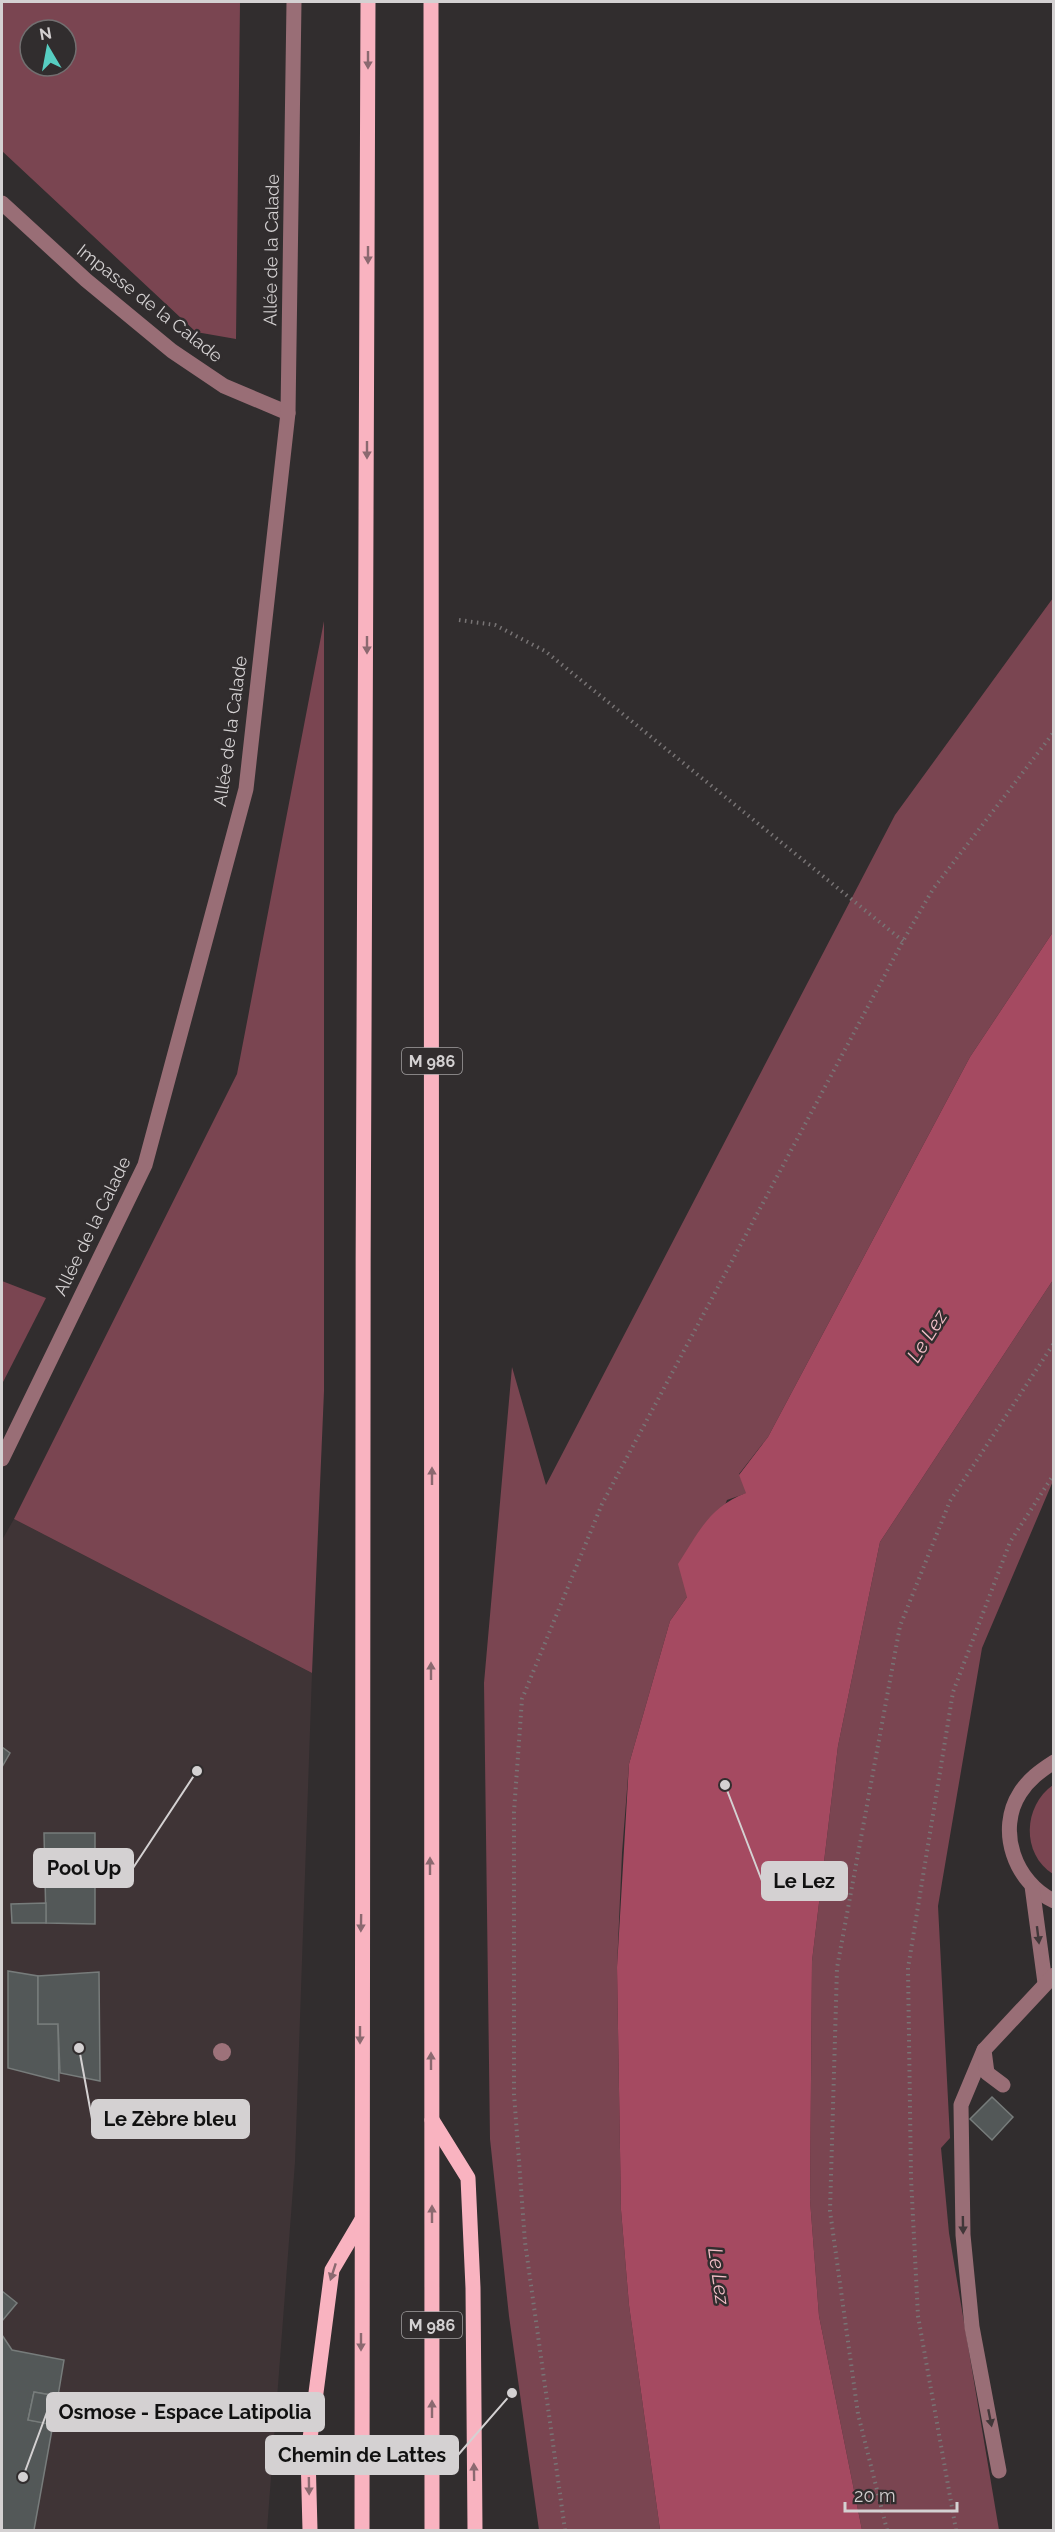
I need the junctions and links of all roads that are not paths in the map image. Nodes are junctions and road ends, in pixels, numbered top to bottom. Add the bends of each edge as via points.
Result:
1 (294, 2) edge
2 (368, 2) edge
3 (431, 2) edge
4 (2, 203) edge
5 (288, 413) junction
6 (2, 1459) edge
7 (1053, 1762) edge
8 (1032, 1886) junction
9 (1053, 1901) edge
10 (1049, 1979) edge
11 (984, 2050) junction
12 (1003, 2085) dead end
13 (432, 2120) junction
14 (361, 2221) junction
15 (999, 2471) dead end
16 (310, 2530) edge
17 (362, 2530) edge
18 (432, 2530) edge
19 (475, 2530) edge

1 - 5 street, Allée de la Calade
2 -> 14 main road
13 -> 3 main road, M 986
4 - 5 street, Impasse de la Calade via 172,351 224,386
5 - 6 street, Allée de la Calade via 246,789 148,1154
7 - 8 street via 1033,1776 1018,1795 1010,1818 1010,1843 1018,1866
8 - 9 street
8 -> 10 street
10 - 11 street
11 - 12 street via 987,2073
11 -> 15 street via 961,2105 963,2235 972,2327
18 -> 13 main road, M 986
19 -> 13 main road, M 986 via 468,2178
14 -> 16 main road via 332,2270 309,2454
14 -> 17 main road

